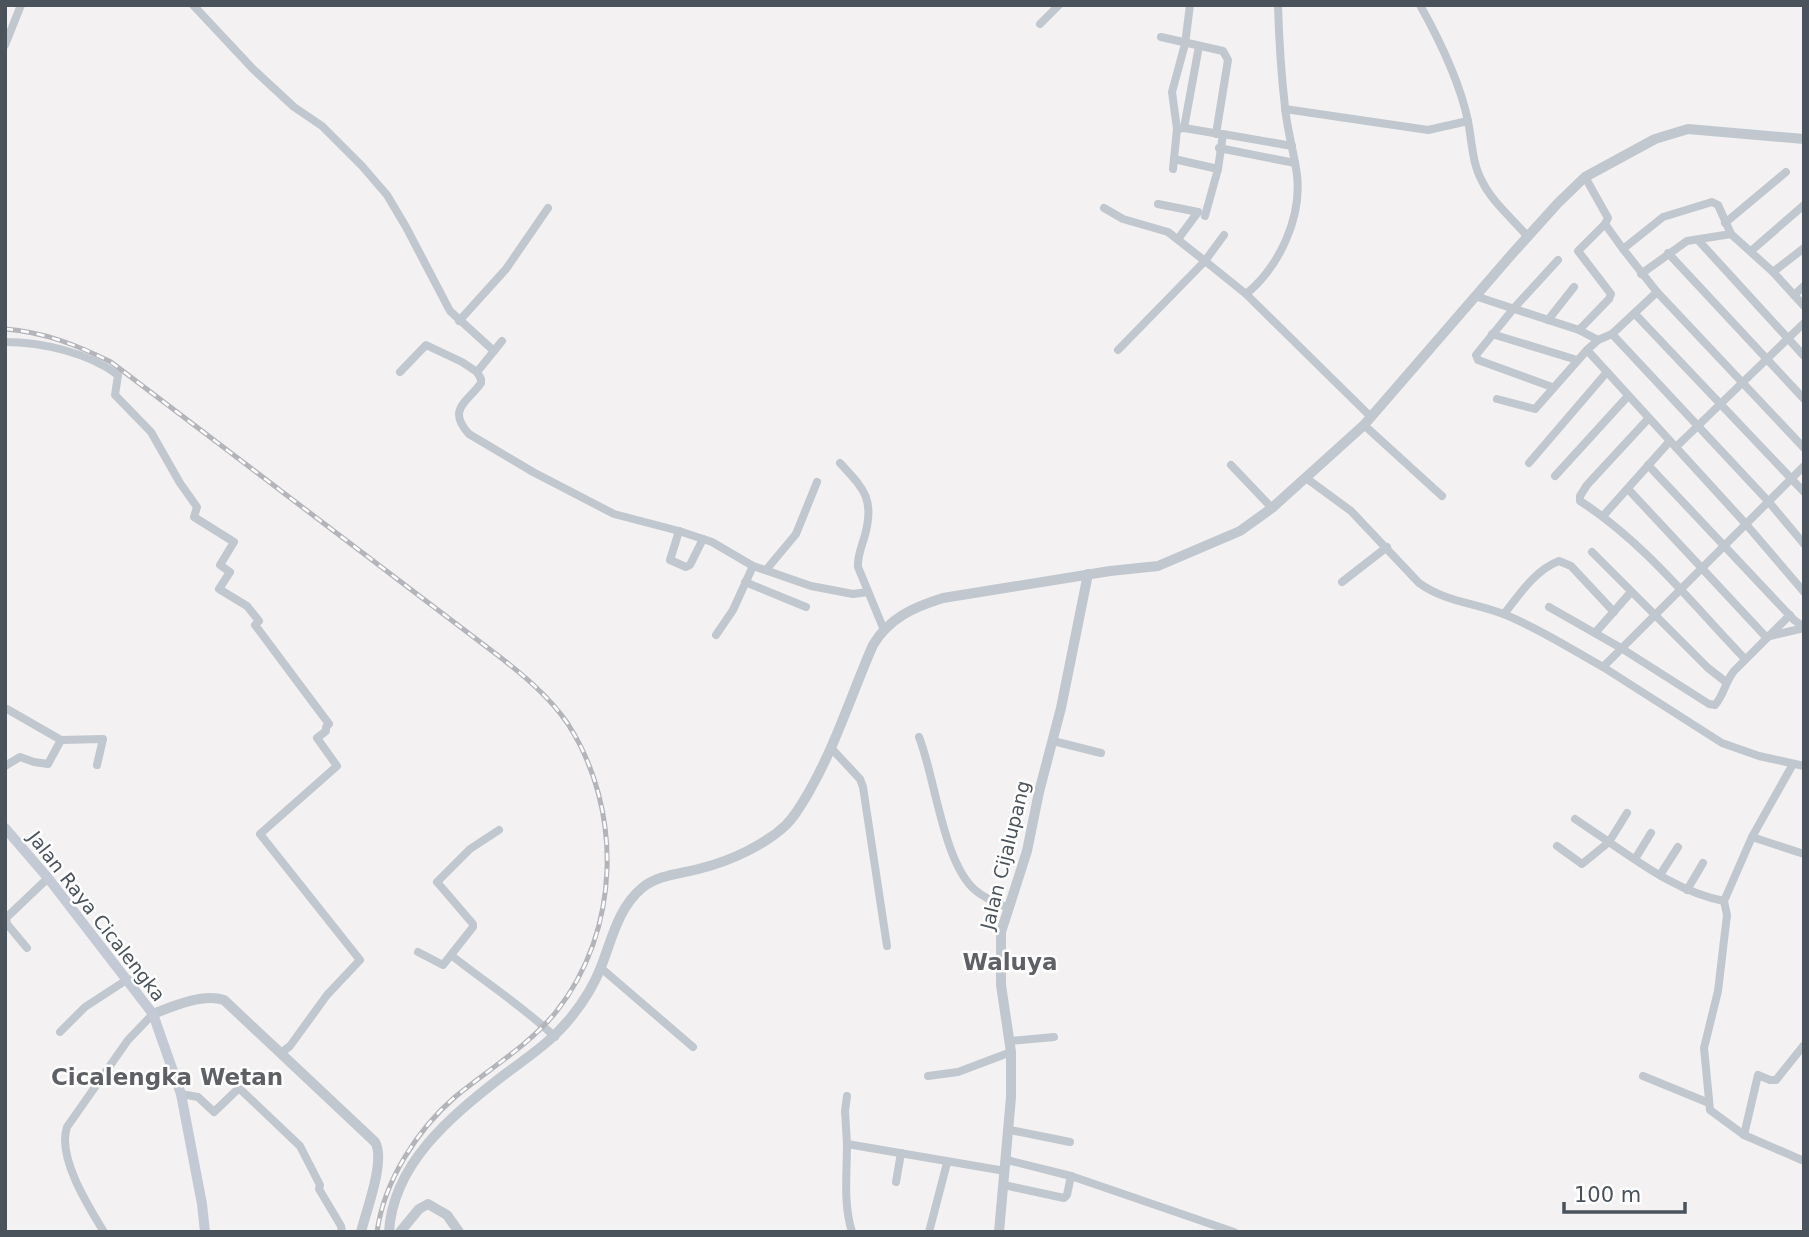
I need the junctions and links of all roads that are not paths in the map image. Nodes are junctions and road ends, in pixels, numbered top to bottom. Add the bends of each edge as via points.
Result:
1 (21, 5) edge
2 (193, 5) edge
3 (1059, 5) edge
4 (1190, 5) edge
5 (1278, 5) edge
6 (1420, 5) edge
7 (1040, 24) dead end
8 (1161, 37) dead end
9 (1185, 44) junction
10 (5, 45) edge
11 (1199, 46) junction
12 (1285, 109) junction
13 (1468, 121) junction
14 (1181, 129) junction
15 (1219, 134) junction
16 (1804, 139) edge
17 (1292, 146) junction
18 (1219, 148) junction
19 (1174, 159) junction
20 (1295, 163) junction
21 (1173, 169) dead end
22 (1218, 169) junction
23 (1786, 172) dead end
24 (1586, 177) junction
25 (1158, 204) dead end
26 (1804, 205) edge
27 (548, 208) dead end
28 (1104, 208) dead end
29 (1205, 216) dead end
30 (1726, 223) junction
31 (1605, 224) junction
32 (1731, 234) junction
33 (1224, 235) dead end
34 (1528, 237) junction
35 (1178, 239) junction
36 (1698, 240) junction
37 (1804, 248) edge
38 (1623, 250) junction
39 (1751, 251) junction
40 (1668, 253) junction
41 (1205, 261) junction
42 (1558, 261) dead end
43 (1773, 272) junction
44 (1642, 274) junction
45 (1804, 286) edge
46 (1574, 287) dead end
47 (1657, 292) junction
48 (1246, 294) junction
49 (1794, 295) junction
50 (1475, 296) junction
51 (1804, 306) edge
52 (1514, 308) junction
53 (1635, 314) junction
54 (1548, 320) junction
55 (459, 321) junction
56 (1804, 323) edge
57 (1579, 330) junction
58 (1492, 334) junction
59 (1612, 334) junction
60 (1787, 338) junction
61 (1598, 340) junction
62 (502, 341) dead end
63 (5, 342) edge
64 (1118, 350) dead end
65 (1587, 350) junction
66 (494, 351) junction
67 (1804, 356) edge
68 (1766, 358) junction
69 (1577, 360) junction
70 (400, 372) dead end
71 (477, 372) junction
72 (1607, 372) junction
73 (1742, 382) junction
74 (1552, 387) junction
75 (1628, 396) junction
76 (1497, 399) dead end
77 (1804, 399) edge
78 (1719, 404) junction
79 (1648, 419) junction
80 (1367, 421) junction
81 (1696, 427) junction
82 (1672, 444) junction
83 (1804, 448) edge
84 (840, 463) dead end
85 (1529, 463) dead end
86 (1231, 465) dead end
87 (1647, 465) junction
88 (1804, 466) edge
89 (1555, 477) dead end
90 (1306, 478) junction
91 (1791, 479) junction
92 (817, 482) dead end
93 (1629, 489) junction
94 (1804, 492) edge
95 (1442, 496) dead end
96 (1768, 501) junction
97 (1272, 508) junction
98 (1603, 516) junction
99 (1745, 523) junction
100 (679, 531) junction
101 (703, 539) junction
102 (1804, 544) edge
103 (1723, 545) junction
104 (1387, 547) junction
105 (1592, 552) dead end
106 (753, 566) junction
107 (1701, 567) junction
108 (766, 570) junction
109 (1087, 574) junction
110 (745, 582) junction
111 (1342, 582) dead end
112 (1679, 588) junction
113 (868, 592) junction
114 (1632, 592) junction
115 (1804, 592) edge
116 (806, 607) dead end
117 (1549, 607) dead end
118 (1614, 612) junction
119 (1504, 614) junction
120 (1654, 615) junction
121 (1790, 615) junction
122 (1804, 628) edge
123 (884, 630) junction
124 (1595, 633) junction
125 (716, 635) dead end
126 (1766, 637) junction
127 (1621, 648) junction
128 (1745, 659) junction
129 (1603, 667) junction
130 (1726, 682) junction
131 (7, 709) edge
132 (919, 737) dead end
133 (61, 740) junction
134 (1053, 741) junction
135 (832, 749) junction
136 (1101, 753) dead end
137 (1793, 764) junction
138 (97, 765) dead end
139 (5, 766) edge
140 (1804, 766) edge
141 (1627, 813) dead end
142 (1576, 819) dead end
143 (5, 828) edge
144 (499, 830) dead end
145 (1651, 833) dead end
146 (1752, 837) junction
147 (1609, 842) junction
148 (1557, 846) dead end
149 (1678, 847) dead end
150 (1804, 854) edge
151 (1635, 859) junction
152 (1703, 863) dead end
153 (1660, 875) junction
154 (48, 878) junction
155 (1687, 890) junction
156 (1724, 901) junction
157 (1009, 908) junction
158 (887, 946) dead end
159 (27, 948) dead end
160 (418, 952) dead end
161 (451, 955) junction
162 (601, 968) junction
163 (128, 979) junction
164 (153, 1014) junction
165 (572, 1016) junction
166 (581, 1024) dead end
167 (60, 1032) dead end
168 (555, 1037) junction
169 (1054, 1037) dead end
170 (1010, 1041) junction
171 (1804, 1045) edge
172 (693, 1047) dead end
173 (1011, 1052) junction
174 (281, 1053) junction
175 (928, 1076) dead end
176 (1643, 1076) dead end
177 (181, 1094) junction
178 (847, 1096) dead end
179 (1709, 1103) junction
180 (1010, 1130) junction
181 (1744, 1135) junction
182 (1070, 1142) dead end
183 (848, 1144) junction
184 (901, 1153) junction
185 (1007, 1160) junction
186 (1804, 1161) edge
187 (947, 1163) junction
188 (1005, 1171) junction
189 (1071, 1176) junction
190 (896, 1182) dead end
191 (1004, 1185) junction
192 (104, 1232) edge
193 (205, 1232) edge
194 (342, 1232) edge
195 (361, 1232) edge
196 (389, 1232) edge
197 (400, 1232) edge
198 (459, 1232) edge
199 (852, 1232) edge
200 (929, 1232) edge
201 (999, 1232) edge
202 (1234, 1232) edge

1 - 10 street
2 - 55 street via 253,69 322,126 378,186
3 - 7 street
4 - 9 street
5 - 12 street
6 - 13 street via 1461,93
8 - 9 street
9 - 11 street
9 - 14 street via 1172,92
11 - 14 street
11 - 15 street via 1223,51 1228,60
12 - 13 street via 1428,130
12 - 17 street
13 - 34 street via 1481,180
14 - 15 street
14 - 19 street
15 - 17 street
15 - 18 street
16 - 24 street via 1688,129 1655,139
17 - 20 street
18 - 20 street
18 - 22 street
19 - 21 street
19 - 22 street
20 - 48 street via 1296,205 1289,231 1271,265
22 - 29 street
23 - 30 street
24 - 31 street via 1607,215
24 - 34 street
25 - 35 street via 1198,212
26 - 39 street
27 - 55 street via 506,269
28 - 35 street
30 - 32 street
30 - 38 street via 1718,205 1709,202 1663,217
31 - 38 street
31 - 57 street via 1578,251 1611,296
32 - 36 street
32 - 39 street
33 - 41 street
34 - 50 street
35 - 41 street
36 - 40 street
36 - 60 street
37 - 43 street
38 - 44 street
39 - 43 street
40 - 44 street
40 - 68 street
41 - 48 street
41 - 64 street
42 - 52 street
43 - 49 street
44 - 47 street
45 - 49 street
46 - 54 street
47 - 53 street
47 - 73 street
48 - 80 street
49 - 51 street
50 - 52 street
50 - 80 street
52 - 54 street
52 - 58 street
53 - 59 street
53 - 78 street
54 - 57 street
55 - 66 street
56 - 60 street
57 - 61 street
58 - 69 street
58 - 74 street via 1477,352 1478,360
59 - 61 street
59 - 81 street
60 - 67 street
60 - 68 street
61 - 65 street
62 - 66 street
63 - 174 street via 63,350 98,361 118,375 115,395 151,432 197,507 194,517 234,542 220,565 230,572 219,589 247,606 259,621 255,625 329,724 317,738 337,766 260,834 360,960
65 - 69 street
65 - 72 street
66 - 71 street
68 - 73 street
68 - 77 street
69 - 74 street
70 - 71 street via 426,345
71 - 100 street via 481,383 458,416 468,434 614,514
72 - 75 street
72 - 85 street
73 - 78 street
73 - 83 street
74 - 76 street via 1535,409
75 - 79 street
75 - 89 street
78 - 81 street
78 - 91 street
79 - 82 street
79 - 98 street via 1580,496 1580,501
80 - 90 street
80 - 95 street
81 - 82 street
81 - 96 street
82 - 87 street
82 - 99 street
84 - 113 street via 867,499 858,563
86 - 97 street
87 - 93 street
87 - 103 street
88 - 91 street
90 - 97 street
90 - 104 street via 1351,511
91 - 94 street
91 - 96 street
92 - 108 street via 796,534
93 - 98 street
93 - 107 street
96 - 99 street
96 - 102 street
97 - 109 street via 1240,531 1169,563
98 - 112 street
99 - 103 street
99 - 115 street
100 - 101 street
100 - 101 street via 670,560 686,567
101 - 106 street
103 - 107 street
103 - 121 street
104 - 111 street
104 - 119 street via 1430,591
105 - 114 street
106 - 108 street
106 - 110 street
107 - 112 street
107 - 126 street
108 - 113 street via 811,586 853,594
109 - 123 street via 943,598 908,611
109 - 134 street, Jalan Cijalupang
110 - 116 street
110 - 125 street
112 - 120 street
112 - 128 street
113 - 123 street
114 - 118 street
114 - 120 street
117 - 124 street
118 - 119 street via 1571,566 1559,561 1540,572
118 - 124 street
119 - 129 street
120 - 127 street
120 - 130 street
121 - 122 street
121 - 126 street
122 - 126 street
123 - 135 street via 868,657
124 - 127 street
126 - 128 street
127 - 129 street
127 - 130 street via 1709,704 1719,701
128 - 130 street
129 - 137 street via 1722,743
131 - 133 street
132 - 157 street via 957,864 976,892
133 - 138 street via 103,739
133 - 139 street via 48,764 20,757
134 - 136 street
134 - 157 street, Jalan Cijalupang
135 - 158 street via 863,786
135 - 162 street via 799,809 779,831 722,862 662,877 643,887 624,908
137 - 140 street
137 - 146 street
141 - 147 street
142 - 147 street
143 - 154 main road, Jalan Raya Cicalengka
144 - 161 street via 437,881 474,925
145 - 151 street
146 - 150 street
146 - 156 street
147 - 148 street via 1582,864
147 - 151 street
149 - 153 street
151 - 153 street
152 - 155 street
153 - 155 street
154 - 159 street via 6,918
154 - 163 main road, Jalan Raya Cicalengka
155 - 156 street
156 - 179 street via 1727,915 1718,991 1704,1048
157 - 170 street, Jalan Cijalupang via 1001,932 1000,965
160 - 161 street via 441,965
161 - 168 street via 528,1011
162 - 165 street
162 - 172 street
163 - 164 main road, Jalan Raya Cicalengka
163 - 167 street via 85,1007
164 - 174 street via 218,998
164 - 177 main road, Jalan Raya Cicalengka
164 - 192 street via 128,1040 64,1137 75,1175
165 - 166 street
165 - 168 street
168 - 196 street via 436,1132 404,1177
169 - 170 street
170 - 173 street, Jalan Cijalupang
171 - 181 street via 1776,1080 1758,1075
173 - 175 street via 958,1072
173 - 180 street, Jalan Cijalupang
174 - 195 street via 379,1147
176 - 179 street
177 - 193 main road, Jalan Raya Cicalengka
177 - 194 street via 198,1097 214,1112 239,1088 300,1146
178 - 183 street
179 - 181 street via 1714,1115
180 - 182 street
180 - 185 street, Jalan Cijalupang
181 - 186 street
183 - 184 street
183 - 199 street via 845,1192
184 - 187 street
184 - 190 street
185 - 188 street, Jalan Cijalupang
185 - 189 street
187 - 188 street
187 - 200 street
188 - 191 street, Jalan Cijalupang
189 - 191 street via 1064,1198
189 - 202 street
191 - 201 street, Jalan Cijalupang
197 - 198 street via 428,1204 447,1215

